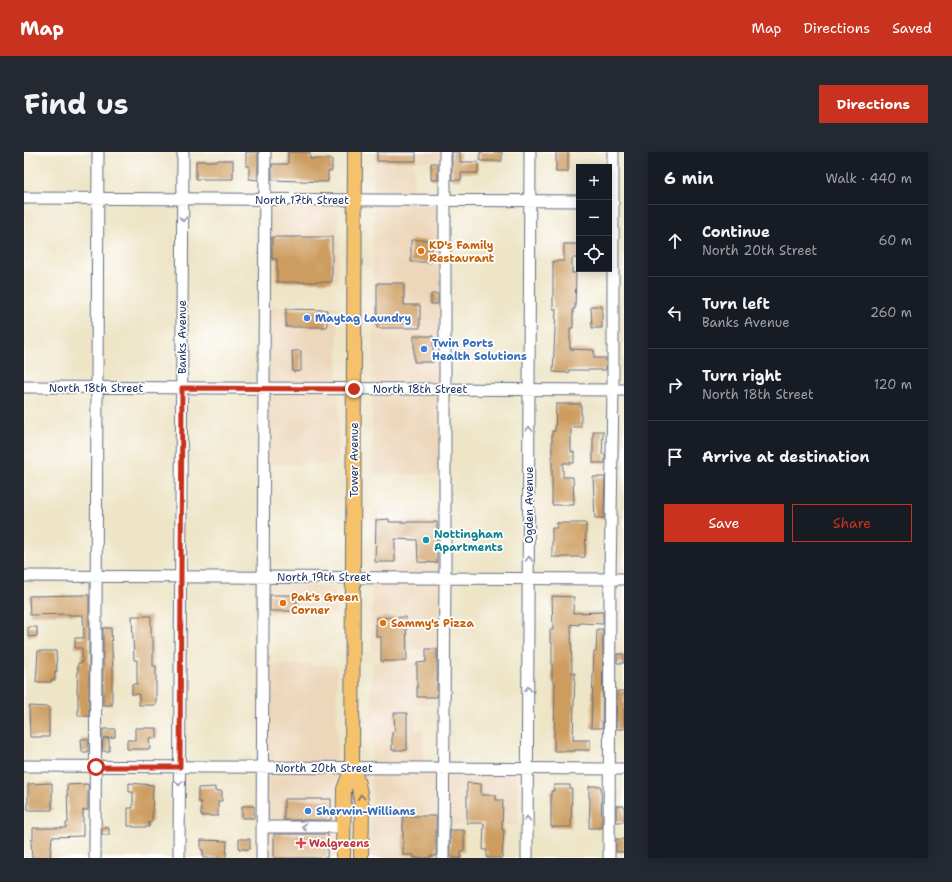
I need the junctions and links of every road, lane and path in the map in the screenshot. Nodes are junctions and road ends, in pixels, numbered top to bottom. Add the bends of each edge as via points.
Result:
1 (98, 152) edge
2 (183, 152) edge
3 (265, 152) edge
4 (355, 152) edge
5 (445, 152) edge
6 (530, 152) edge
7 (613, 152) edge
8 (24, 198) edge
9 (98, 198) junction
10 (183, 199) junction
11 (265, 200) junction
12 (354, 200) junction
13 (445, 201) junction
14 (529, 201) junction
15 (576, 202) edge
16 (616, 202) edge
17 (24, 387) edge
18 (97, 388) junction
19 (182, 388) junction
20 (263, 388) junction
21 (354, 389) junction
22 (444, 389) junction
23 (529, 390) junction
24 (618, 390) edge
25 (24, 576) edge
26 (96, 577) junction
27 (181, 577) junction
28 (264, 577) junction
29 (353, 578) junction
30 (445, 578) junction
31 (529, 578) junction
32 (610, 579) junction
33 (624, 579) edge
34 (24, 766) edge
35 (96, 767) junction
36 (180, 767) junction
37 (263, 768) junction
38 (352, 768) junction
39 (443, 768) junction
40 (527, 768) junction
41 (610, 769) junction
42 (624, 769) edge
43 (262, 827) junction
44 (343, 827) junction
45 (95, 858) edge
46 (179, 858) edge
47 (262, 858) edge
48 (343, 858) edge
49 (361, 858) edge
50 (443, 858) edge
51 (527, 858) edge
52 (609, 858) edge

1 - 9 street
2 - 10 street, Banks Avenue
3 - 11 street
4 - 12 main road, Tower Avenue
5 - 13 street
6 - 14 street, Ogden Avenue
7 - 16 street
8 - 9 street, North 17th Street
9 - 10 street, North 17th Street
9 - 18 street
10 - 11 street, North 17th Street
10 -> 19 street, Banks Avenue
11 - 12 street, North 17th Street
11 - 20 street
12 - 13 street, North 17th Street
12 - 21 main road, Tower Avenue
13 - 14 street, North 17th Street
13 - 22 street
14 - 15 street, North 17th Street
14 - 23 street, Ogden Avenue
16 - 24 street
17 - 18 street, North 18th Street
18 - 19 street, North 18th Street
18 - 26 street
19 - 20 street, North 18th Street
19 - 27 street, Banks Avenue
20 - 21 street, North 18th Street
20 - 28 street
21 - 22 street, North 18th Street
21 - 29 main road, Tower Avenue
22 - 23 street, North 18th Street
22 - 30 street
23 - 24 street, North 18th Street
31 -> 23 street, Ogden Avenue
24 - 32 street
25 - 26 street, North 19th Street
26 - 27 street, North 19th Street
26 - 35 street
27 - 28 street, North 19th Street
27 - 36 street, Banks Avenue
28 - 29 street, North 19th Street
28 - 37 street
29 - 30 street, North 19th Street
29 - 38 main road, Tower Avenue
30 - 31 street, North 19th Street
30 - 39 street
31 - 32 street, North 19th Street
40 -> 31 street, Ogden Avenue
32 - 33 street, North 19th Street
32 - 41 street
34 - 35 street, North 20th Street
35 - 36 street, North 20th Street
35 - 45 street
36 - 37 street, North 20th Street
36 -> 46 street, Banks Avenue
37 - 38 street, North 20th Street
37 - 43 street
38 - 39 street, North 20th Street
38 - 44 main road, Tower Avenue via 344,788
49 -> 38 main road, Tower Avenue via 361,798 359,783
39 - 40 street, North 20th Street
39 - 50 street
40 - 41 street, North 20th Street
51 -> 40 street, Ogden Avenue
41 - 42 street, North 20th Street
41 - 52 street
44 -> 43 street
43 - 47 street
44 - 48 main road, Tower Avenue

